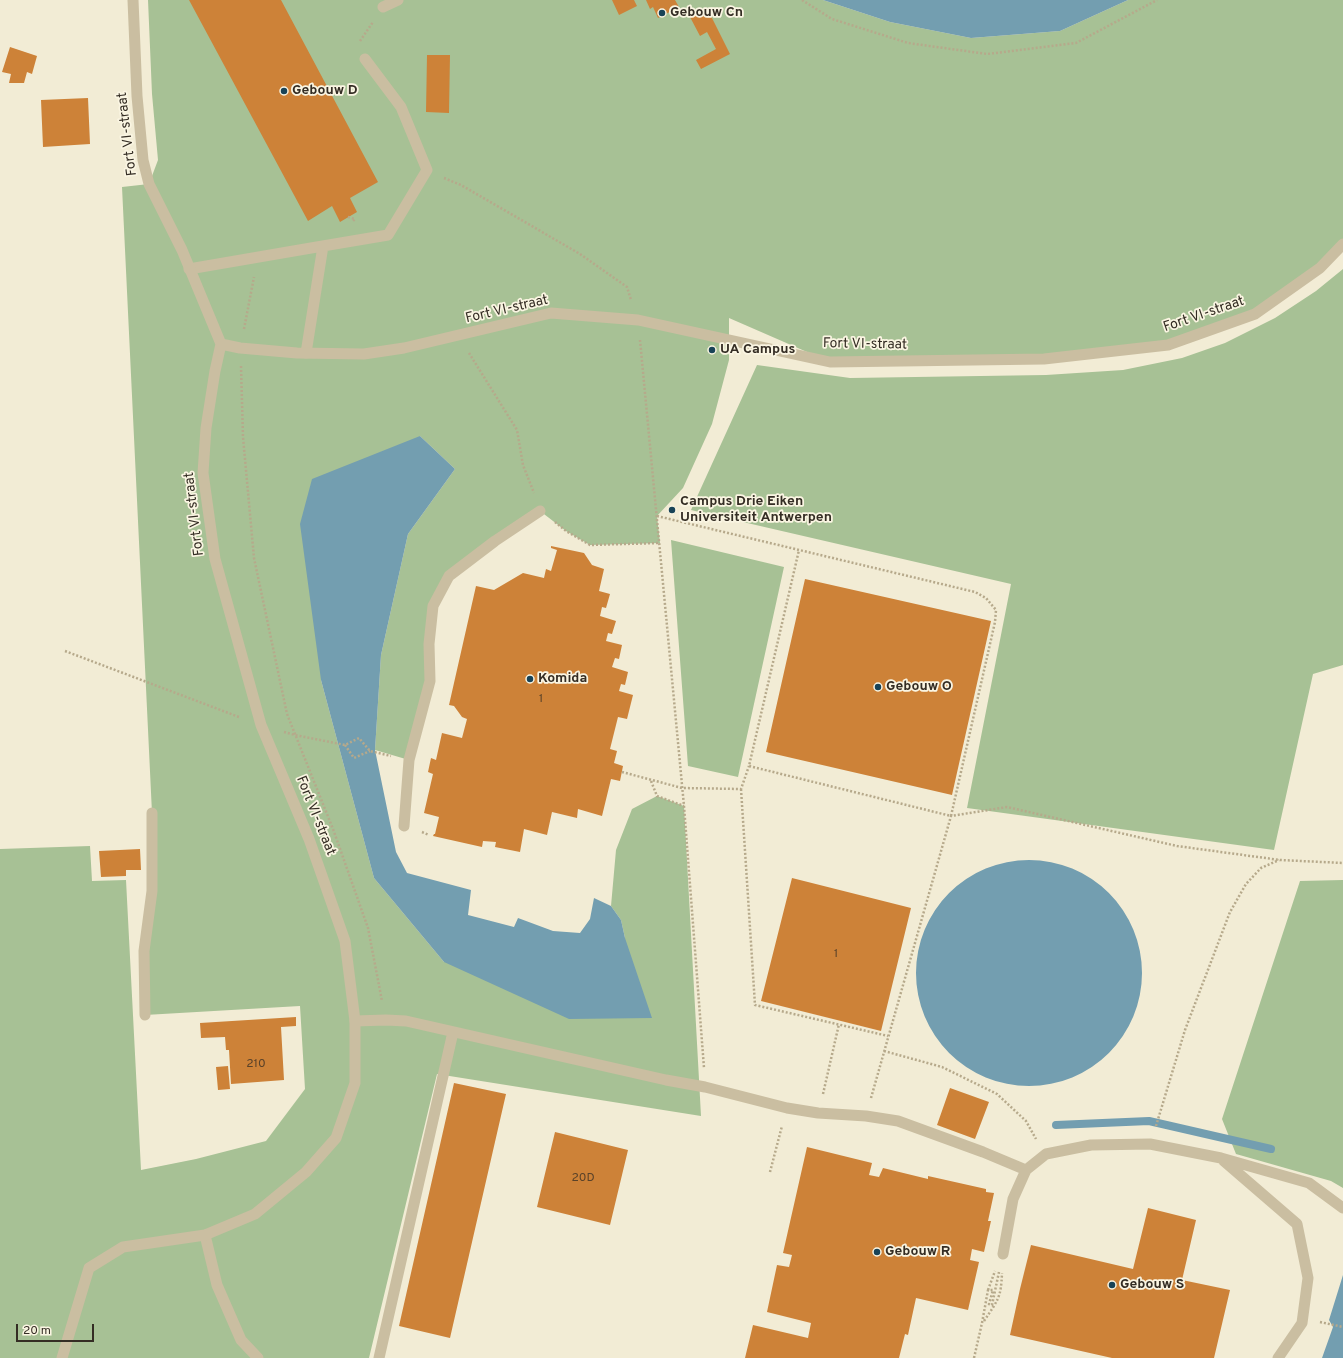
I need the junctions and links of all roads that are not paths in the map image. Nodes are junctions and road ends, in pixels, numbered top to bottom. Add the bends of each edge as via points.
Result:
1 (133, 0) edge
2 (398, 0) edge
3 (383, 7) road end
4 (365, 59) road end
5 (1343, 244) edge
6 (323, 246) junction
7 (189, 269) junction
8 (221, 344) junction
9 (306, 354) junction
10 (540, 510) road end
11 (152, 813) dead end
12 (404, 826) dead end
13 (145, 1015) dead end
14 (354, 1021) junction
15 (453, 1032) junction
16 (1221, 1158) junction
17 (1026, 1170) junction
18 (1343, 1208) edge
19 (205, 1235) junction
20 (1003, 1254) road end
21 (62, 1358) edge
22 (258, 1358) edge
23 (379, 1358) edge
24 (1278, 1358) edge

1 - 7 street, Fort VI-straat via 143,160 149,184
2 - 3 street
4 - 6 street via 401,107 427,170 388,235
5 - 9 street, Fort VI-straat via 1320,268 1255,314 1168,345 1044,359 830,362 638,320 551,313 404,348 364,354
6 - 7 street
6 - 9 street
7 - 8 street, Fort VI-straat
8 - 9 street, Fort VI-straat
8 - 14 street, Fort VI-straat via 206,428 203,473 215,560 261,725 309,839 345,941
10 - 12 street via 449,576 433,606 429,644 430,681 409,760
11 - 13 street via 152,891 144,951
14 - 15 street via 406,1022
14 - 19 street, Fort VI-straat via 355,1083 336,1138 306,1172 255,1214
15 - 17 street via 705,1087 787,1108 898,1121
15 - 23 street
16 - 17 street via 1150,1144 1091,1145 1046,1154
16 - 18 street via 1309,1183
16 - 24 street via 1297,1224 1308,1278 1302,1323
17 - 20 street via 1013,1199
19 - 21 street, Fort VI-straat via 123,1247 89,1268
19 - 22 street via 216,1285 241,1340

